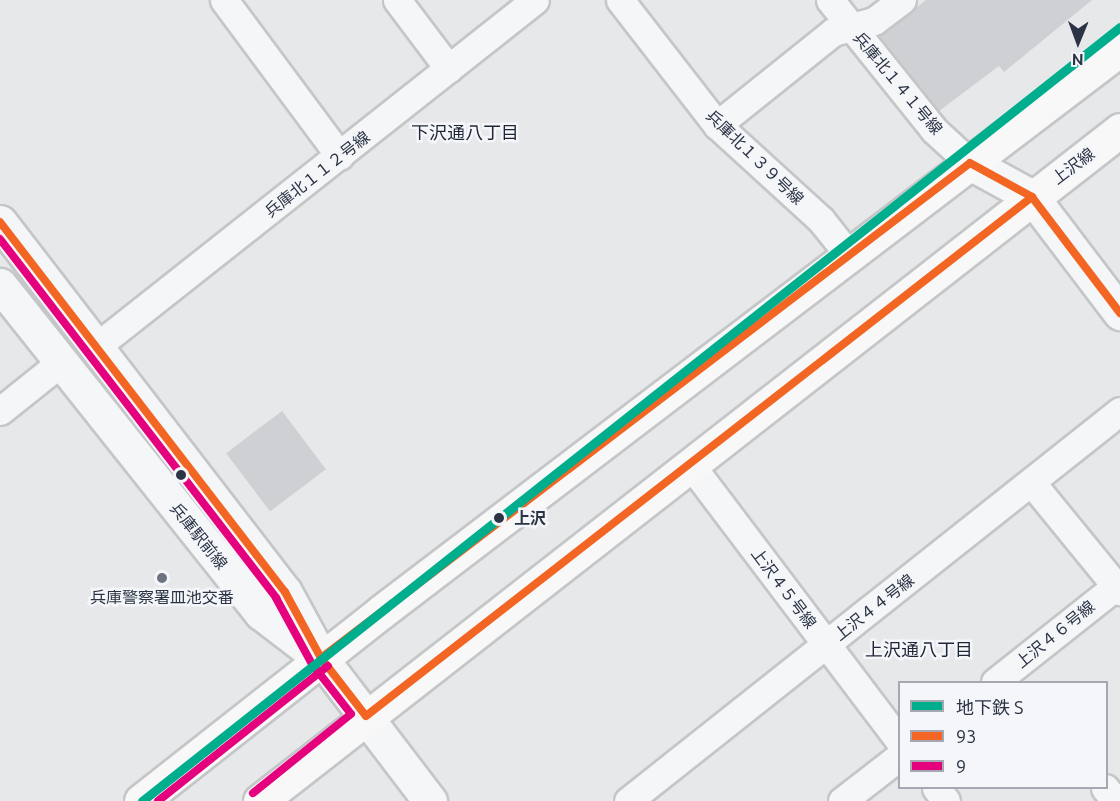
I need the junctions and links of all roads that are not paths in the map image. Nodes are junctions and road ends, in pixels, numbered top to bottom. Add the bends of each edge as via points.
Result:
1 (224, 0) edge
2 (397, 0) edge
3 (535, 0) edge
4 (620, 0) edge
5 (830, 0) edge
6 (902, 0) edge
7 (852, 27) junction
8 (1120, 49) edge
9 (449, 69) junction
10 (717, 125) junction
11 (1120, 130) edge
12 (340, 156) junction
13 (970, 163) junction
14 (1032, 197) junction
15 (0, 222) edge
16 (849, 255) junction
17 (0, 285) edge
18 (1120, 313) edge
19 (97, 346) junction
20 (60, 363) junction
21 (0, 411) edge
22 (1120, 411) edge
23 (690, 464) junction
24 (1031, 482) junction
25 (1118, 588) edge
26 (827, 644) junction
27 (321, 658) junction
28 (1007, 679) edge
29 (366, 716) junction
30 (898, 739) edge
31 (898, 758) edge
32 (937, 789) edge
33 (1106, 789) edge
34 (141, 801) edge
35 (260, 801) edge
36 (430, 801) edge
37 (628, 801) edge
38 (842, 801) edge
39 (946, 801) edge
40 (1116, 801) edge

1 - 12 street
2 - 9 street
3 - 9 street, 兵庫北１１２号線
4 - 10 street, 兵庫北１３９号線
5 - 7 street, 兵庫北１４１号線
6 - 7 street via 873,21
7 - 10 street via 833,32
7 - 13 street, 兵庫北１４１号線 via 934,130
8 - 13 main road
9 - 12 street, 兵庫北１１２号線
10 - 16 street, 兵庫北１３９号線 via 821,220
11 - 14 main road, 上沢線
12 - 19 street, 兵庫北１１２号線
13 - 14 street
13 - 16 main road
14 - 18 street
14 - 23 main road, 上沢線
15 - 19 street, 兵庫駅前線
16 - 27 main road
17 - 20 street, 兵庫駅前線
19 - 27 street, 兵庫駅前線 via 285,592
20 - 21 street
20 - 27 street, 兵庫駅前線 via 261,613
22 - 24 street, 上沢４４号線
23 - 26 street, 上沢４５号線
23 - 29 main road, 上沢線
24 - 25 street
24 - 26 street, 上沢４４号線
25 - 28 street, 上沢４６号線
26 - 30 street, 上沢４５号線
26 - 37 street, 上沢４４号線
27 - 29 street
27 - 34 main road
29 - 35 main road, 上沢線
29 - 36 street
31 - 38 street
32 - 39 street
33 - 40 street

